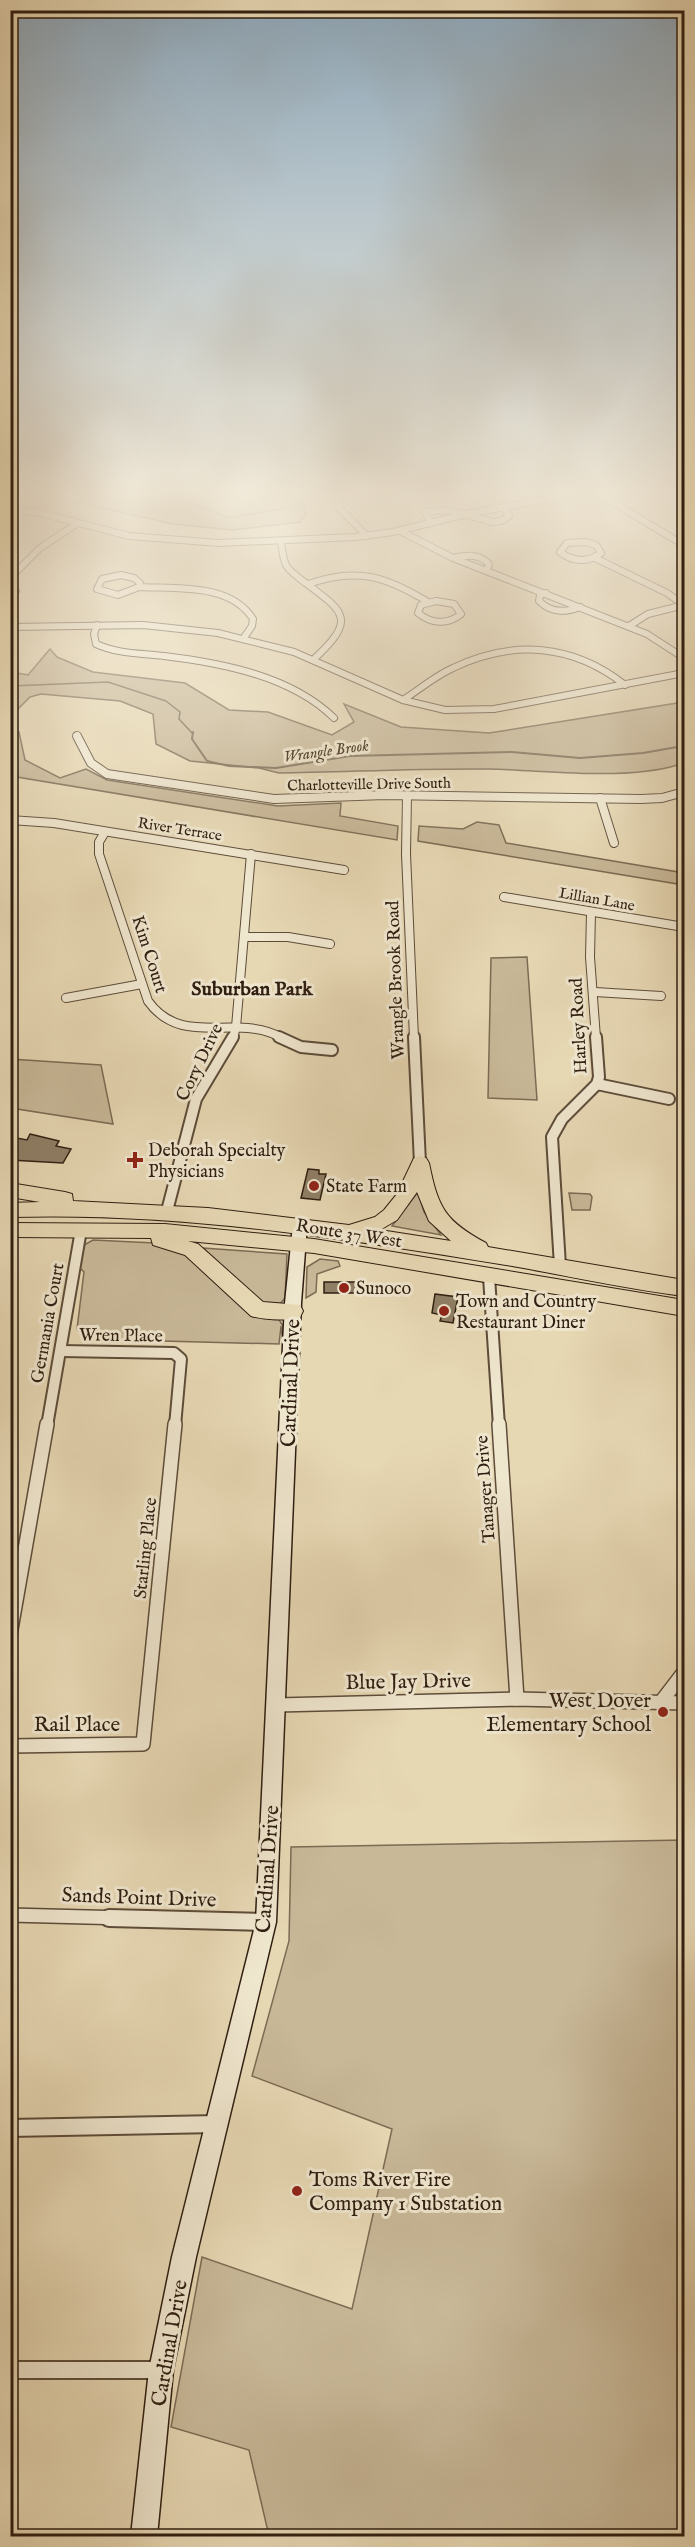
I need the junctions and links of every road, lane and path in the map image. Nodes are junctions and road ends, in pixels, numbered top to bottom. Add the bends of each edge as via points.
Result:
1 (248, 613) edge
2 (339, 613) edge
3 (418, 613) edge
4 (460, 613) edge
5 (595, 613) edge
6 (653, 613) edge
7 (98, 626) junction
8 (629, 626) junction
9 (10, 627) edge
10 (243, 639) junction
11 (684, 658) edge
12 (313, 660) junction
13 (684, 673) edge
14 (625, 685) junction
15 (403, 700) junction
16 (334, 718) dead end
17 (77, 736) dead end
18 (684, 792) edge
19 (407, 796) junction
20 (600, 798) junction
21 (10, 820) edge
22 (105, 831) junction
23 (614, 843) dead end
24 (251, 854) junction
25 (344, 870) dead end
26 (504, 897) dead end
27 (591, 912) junction
28 (684, 927) edge
29 (244, 937) junction
30 (330, 944) dead end
31 (142, 984) junction
32 (595, 992) junction
33 (661, 996) dead end
34 (66, 998) dead end
35 (236, 1028) junction
36 (332, 1050) dead end
37 (597, 1084) junction
38 (669, 1099) dead end
39 (420, 1163) junction
40 (10, 1190) edge
41 (108, 1209) junction
42 (10, 1210) edge
43 (167, 1211) junction
44 (85, 1229) junction
45 (10, 1230) edge
46 (336, 1230) junction
47 (299, 1234) junction
48 (492, 1255) junction
49 (560, 1266) junction
50 (489, 1277) junction
51 (684, 1288) edge
52 (684, 1308) edge
53 (293, 1311) junction
54 (61, 1351) junction
55 (179, 1356) joint
56 (10, 1635) edge
57 (684, 1672) edge
58 (517, 1699) junction
59 (661, 1702) junction
60 (684, 1703) edge
61 (277, 1705) junction
62 (143, 1744) joint
63 (10, 1746) edge
64 (10, 1915) edge
65 (266, 1922) junction
66 (218, 2124) junction
67 (10, 2128) edge
68 (10, 2370) edge
69 (160, 2370) junction
70 (144, 2536) edge

1 - 10 street via 252,626
2 - 12 street via 343,623 340,633
3 - 4 street via 430,621 446,622
5 - 8 street
6 - 8 street
7 - 9 street
7 - 10 street via 164,626
7 - 16 street via 94,634 96,644 110,652 209,663 256,676 318,703
8 - 11 street
10 - 12 street
12 - 15 street
13 - 14 street
14 - 15 street via 485,710 445,710
14 - 15 street via 604,668 576,655 508,651 473,659
17 - 19 street, Charlotteville Drive South via 93,766 125,778 274,799
18 - 20 street, Charlotteville Drive South via 662,798
19 - 20 street, Charlotteville Drive South
19 - 39 street, Wrangle Brook Road via 406,863
20 - 23 street
21 - 22 street, River Terrace
22 - 24 street, River Terrace
22 - 31 street, Kim Court via 99,842 99,854
24 - 25 street, River Terrace
24 - 29 street, Cory Drive
26 - 27 street, Lillian Lane
27 - 28 street, Lillian Lane
27 - 32 street, Harley Road via 590,957
29 - 30 street via 288,937
29 - 35 street, Cory Drive
31 - 34 street
31 - 35 street, Kim Court via 151,1008 169,1021 190,1027
32 - 33 street
32 - 37 street, Harley Road
35 - 36 street, Kim Court via 258,1028 297,1046
35 - 43 street, Cory Drive via 231,1043 196,1099
37 - 38 street
37 - 49 street, Harley Road via 562,1119 552,1137
39 - 46 highway via 400,1204 382,1224
39 - 48 highway via 427,1201 436,1218 459,1238
40 - 41 highway
41 - 42 highway, Route 37 West
41 - 43 highway, Route 37 West
43 - 47 highway, Route 37 West
44 - 45 highway, Route 37 West
44 - 47 highway, Route 37 West
44 - 53 highway via 184,1245 258,1310
44 - 54 street, Germania Court
46 - 47 highway, Route 37 West
46 - 48 highway, Route 37 West
47 - 50 highway, Route 37 West
47 - 53 street, Cardinal Drive
48 - 49 highway, Route 37 West
49 - 51 highway, Route 37 West
50 - 52 highway, Route 37 West
50 - 58 street, Tanager Drive
53 - 61 street, Cardinal Drive
54 - 55 street, Wren Place
54 - 56 street, Germania Court
55 - 62 street, Starling Place via 182,1364
57 - 59 street
58 - 59 street, Blue Jay Drive
58 - 61 street, Blue Jay Drive
59 - 60 street, Blue Jay Drive
61 - 65 street, Cardinal Drive
62 - 63 street, Rail Place
64 - 65 street, Sands Point Drive
65 - 66 street, Cardinal Drive
66 - 67 street
66 - 69 street, Cardinal Drive
68 - 69 street
69 - 70 street, Cardinal Drive

